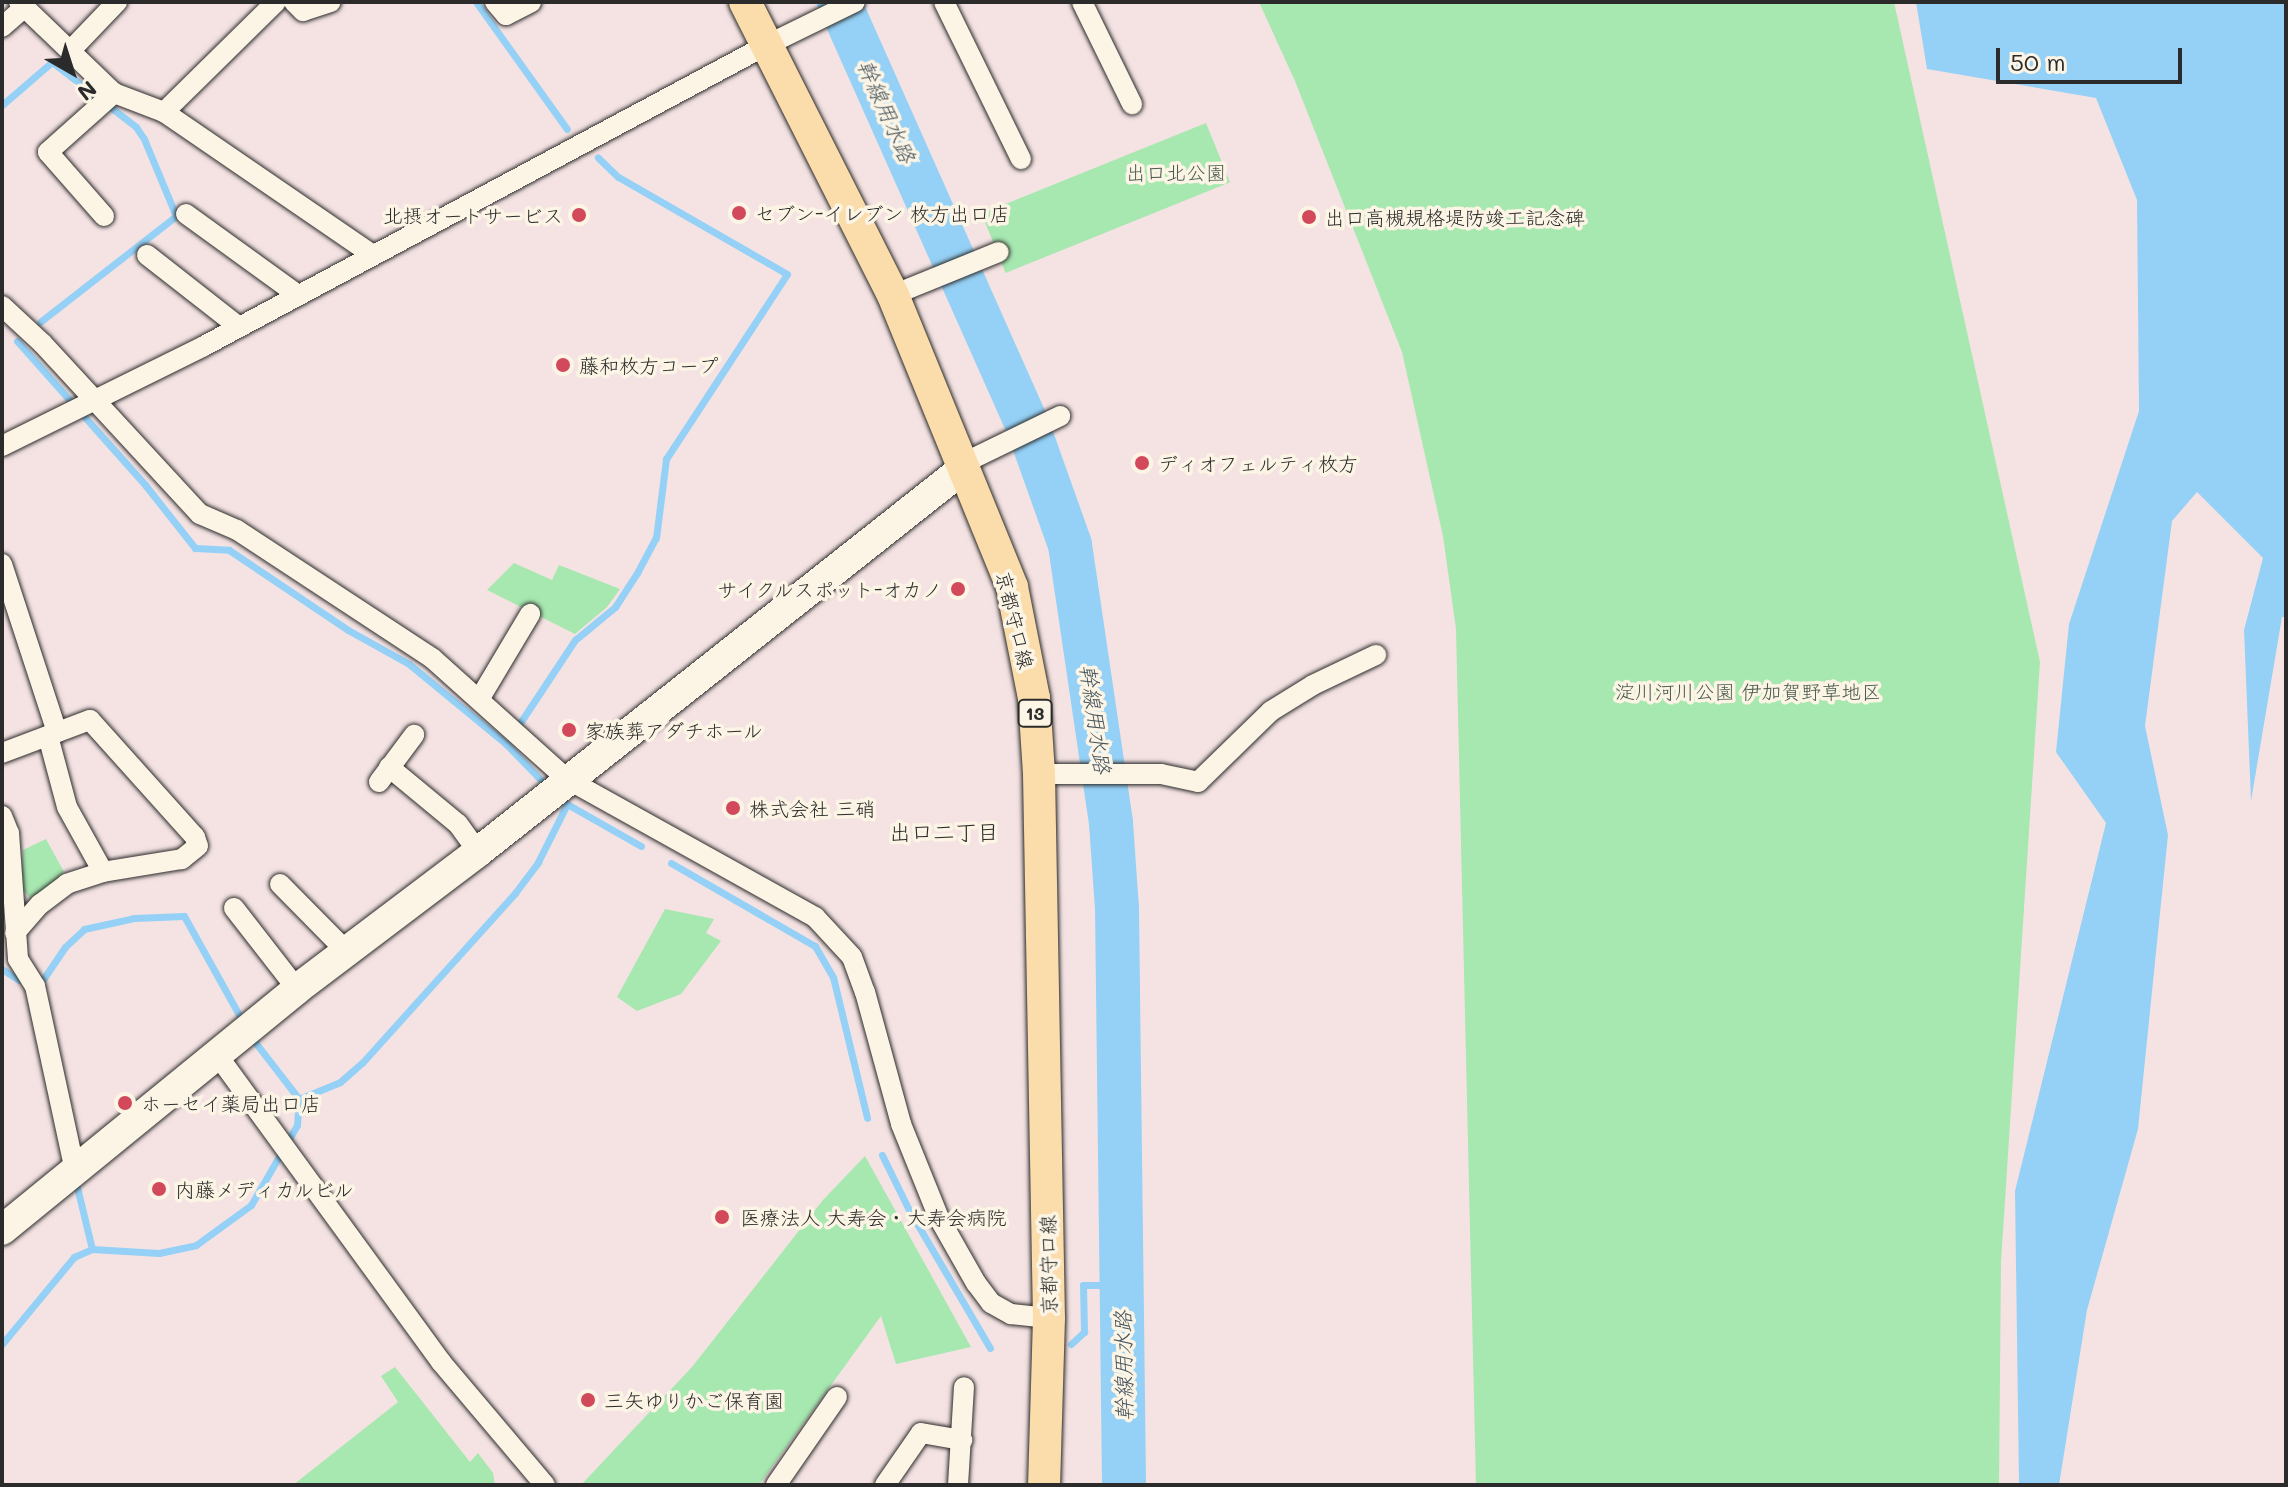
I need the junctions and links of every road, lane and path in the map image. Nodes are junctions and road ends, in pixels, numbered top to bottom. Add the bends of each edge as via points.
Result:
1 (117, 2) edge
2 (276, 2) edge
3 (294, 2) edge
4 (331, 2) edge
5 (495, 2) edge
6 (531, 2) edge
7 (745, 2) edge
8 (855, 2) edge
9 (944, 2) edge
10 (1082, 2) edge
11 (22, 5) edge
12 (2, 27) edge
13 (778, 40) junction
14 (70, 51) junction
15 (114, 93) junction
16 (1132, 104) dead end
17 (164, 112) junction
18 (1021, 159) dead end
19 (186, 214) dead end
20 (104, 216) dead end
21 (999, 252) dead end
22 (147, 255) dead end
23 (373, 255) junction
24 (900, 291) junction
25 (298, 295) junction
26 (2, 306) edge
27 (239, 327) junction
28 (93, 400) junction
29 (1060, 416) dead end
30 (2, 446) edge
31 (969, 463) junction
32 (2, 564) edge
33 (530, 614) dead end
34 (1376, 655) dead end
35 (480, 698) junction
36 (52, 734) junction
37 (414, 735) dead end
38 (2, 753) edge
39 (1048, 774) junction
40 (567, 779) junction
41 (2, 816) edge
42 (478, 852) junction
43 (103, 872) junction
44 (280, 884) dead end
45 (234, 908) dead end
46 (15, 933) junction
47 (347, 952) junction
48 (297, 989) junction
49 (218, 1056) junction
50 (75, 1171) junction
51 (2, 1230) edge
52 (1049, 1318) junction
53 (964, 1387) dead end
54 (837, 1397) dead end
55 (962, 1440) junction
56 (545, 1485) edge
57 (776, 1485) edge
58 (885, 1485) edge
59 (958, 1485) edge
60 (1044, 1485) edge

1 - 14 street
2 - 17 street
3 - 4 street via 303,11
5 - 6 street via 506,15
7 - 13 main road, 京都守口線 / 13
8 - 13 street
9 - 18 street
10 - 16 street
11 - 12 street
11 - 14 street
13 - 23 street
13 - 24 main road, 京都守口線 / 13
14 - 15 street
15 - 17 street
15 - 20 street via 48,152
17 - 23 street
19 - 25 street
21 - 24 street
22 - 27 street
23 - 25 street
24 - 31 main road, 京都守口線 / 13
25 - 27 street
26 - 28 street
27 - 28 street
28 - 30 street
28 - 35 street via 200,514 237,530 423,652
29 - 31 street
31 - 39 main road, 京都守口線 / 13 via 1012,587
31 - 40 street
32 - 36 street
33 - 35 street
34 - 39 street via 1271,711 1198,782 1161,774
35 - 40 street
36 - 38 street
36 - 43 street via 67,807
36 - 43 street via 90,720 198,846 182,859
37 - 42 street via 384,775 458,824
39 - 52 main road, 京都守口線 / 13
40 - 42 street
40 - 52 street via 815,917 852,957 901,1124 939,1218 991,1303 1011,1314
41 - 46 street via 9,833
42 - 47 street
43 - 46 street via 67,884
44 - 47 street
45 - 48 street
46 - 50 street via 18,959 35,986
47 - 48 street
48 - 49 street
49 - 50 street
49 - 56 street via 441,1362
50 - 51 street
52 - 60 main road, 京都守口線 / 13
53 - 55 street
54 - 57 street
55 - 58 street via 921,1433
55 - 59 street

